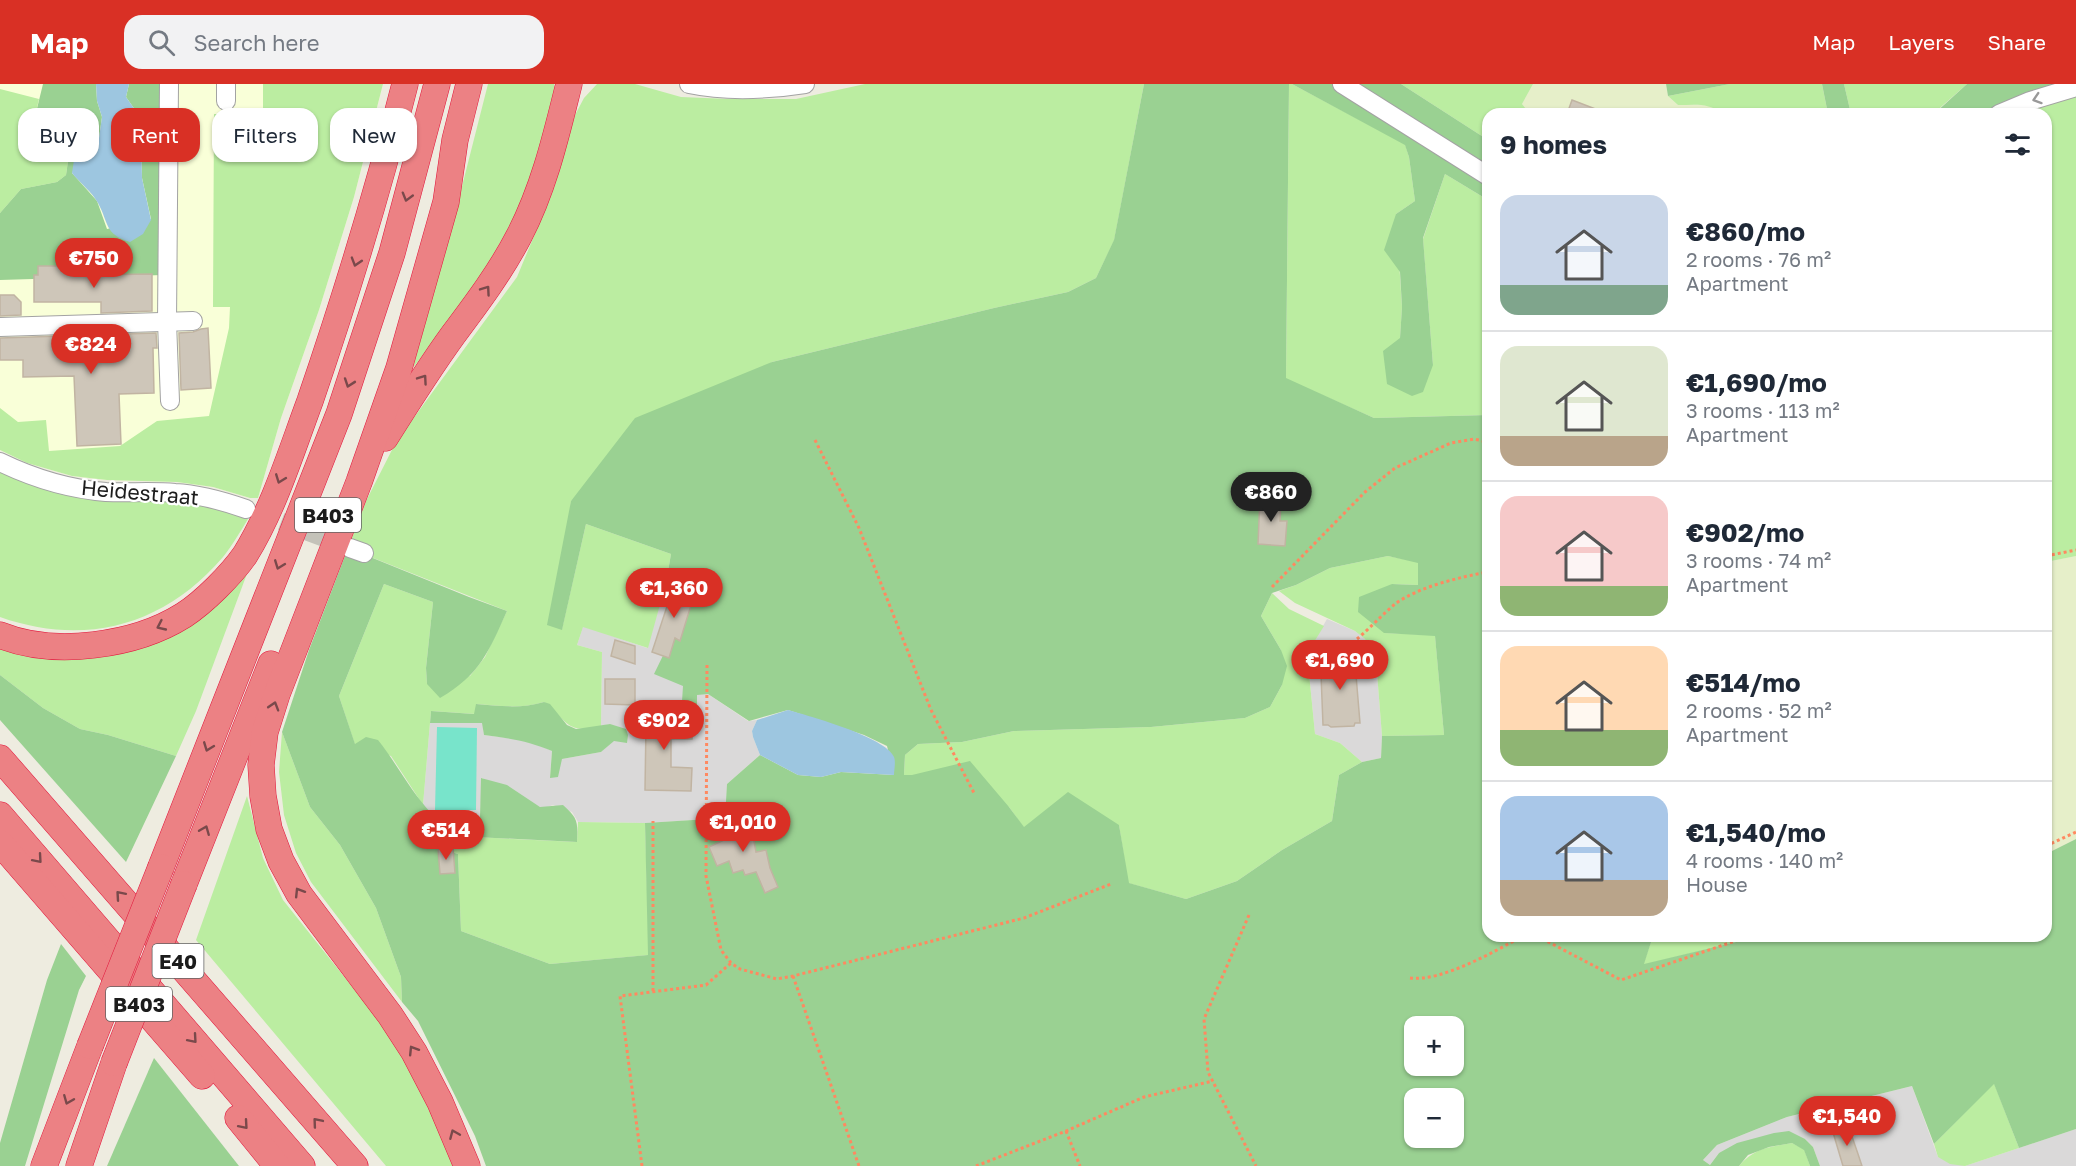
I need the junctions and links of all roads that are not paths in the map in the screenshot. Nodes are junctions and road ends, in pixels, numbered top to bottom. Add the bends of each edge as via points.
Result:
1 (169, 84) edge
2 (405, 84) edge
3 (427, 84) edge
4 (437, 84) edge
5 (469, 84) edge
6 (569, 84) edge
7 (689, 84) edge
8 (805, 84) edge
9 (1342, 84) edge
10 (2076, 87) edge
11 (2013, 108) edge
12 (455, 140) junction
13 (423, 141) junction
14 (1482, 172) edge
15 (193, 321) dead end
16 (167, 322) junction
17 (0, 327) edge
18 (170, 401) dead end
19 (0, 462) edge
20 (359, 482) junction
21 (246, 509) tunnel mouth
22 (0, 635) edge
23 (0, 758) edge
24 (0, 815) edge
25 (0, 843) edge
26 (44, 1166) edge
27 (79, 1166) edge
28 (277, 1166) edge
29 (302, 1166) edge
30 (355, 1166) edge
31 (467, 1166) edge

1 - 16 street
2 -> 22 highway via 339,317 264,520 243,557 184,615 151,630 106,644 59,646
3 - 13 highway
4 - 13 highway, B403
5 - 12 highway, B403
20 -> 6 highway, B403 via 408,401 519,237 550,157
7 - 8 street via 747,89
9 - 14 street
10 -> 11 street
12 - 20 highway, B403 via 446,202 399,368
27 -> 12 highway, B403, bridge via 114,1063 352,451
13 -> 26 highway, B403, bridge via 339,414
15 - 16 street
16 - 17 street
16 - 18 street
19 - 21 street, Heidestraat via 69,486 106,492 176,493
31 -> 20 highway, B403 via 414,1052 299,894 269,829 263,796 265,732
30 -> 23 highway, E40
24 -> 29 highway, E40
25 -> 28 highway, B403

